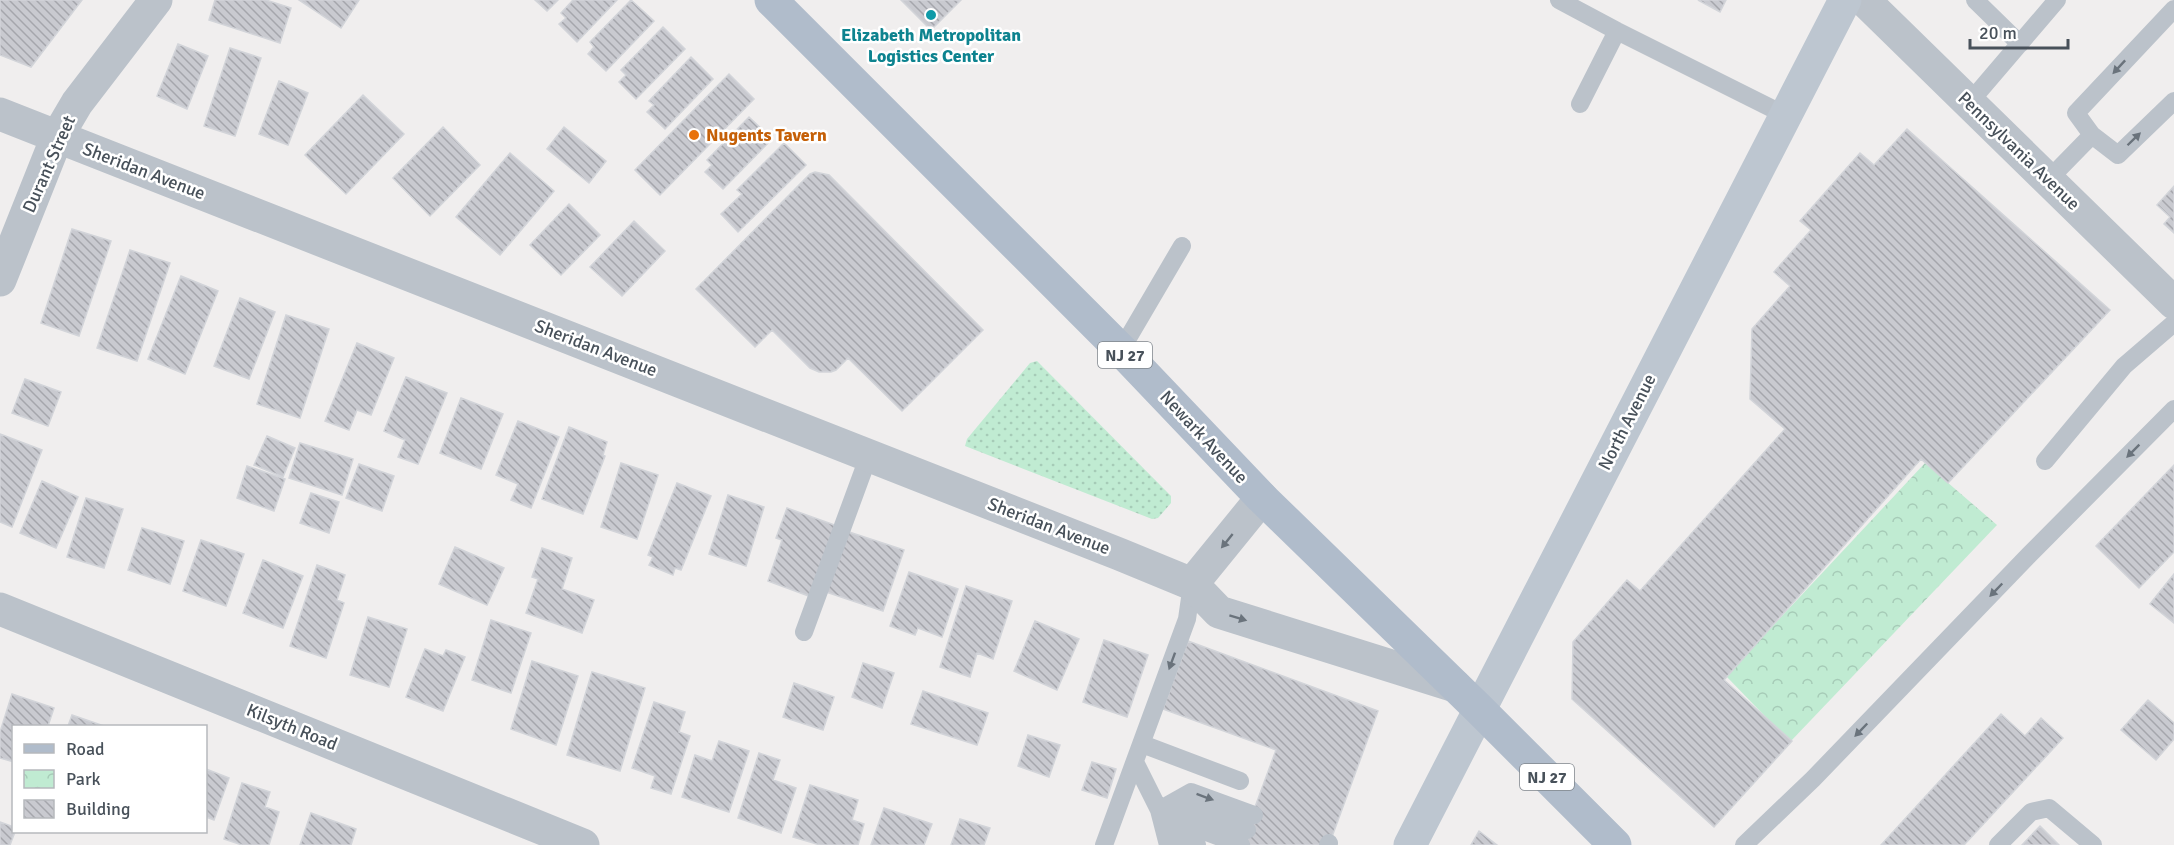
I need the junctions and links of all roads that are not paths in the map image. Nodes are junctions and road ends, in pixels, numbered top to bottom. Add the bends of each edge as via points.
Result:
1 (156, 0) edge
2 (771, 0) edge
3 (1559, 0) edge
4 (1845, 0) edge
5 (1864, 0) edge
6 (1975, 0) edge
7 (2057, 0) edge
8 (2174, 9) edge
9 (1617, 31) junction
10 (2020, 44) junction
11 (2174, 101) edge
12 (1969, 103) junction
13 (1580, 104) dead end
14 (0, 114) edge
15 (1785, 115) junction
16 (2092, 135) junction
17 (57, 137) junction
18 (2048, 180) junction
19 (1182, 246) dead end
20 (0, 280) edge
21 (2174, 303) edge
22 (2174, 323) edge
23 (1121, 350) junction
24 (2174, 409) edge
25 (869, 455) junction
26 (2045, 461) dead end
27 (1262, 498) junction
28 (1192, 584) junction
29 (0, 609) edge
30 (804, 632) dead end
31 (1455, 686) junction
32 (1479, 709) junction
33 (1142, 744) junction
34 (1135, 762) junction
35 (1240, 781) dead end
36 (1159, 810) junction
37 (1247, 830) edge
38 (583, 845) edge
39 (1104, 845) edge
40 (1168, 845) edge
41 (1197, 845) edge
42 (1410, 845) edge
43 (1615, 845) edge
44 (1744, 845) edge
45 (1998, 845) edge
46 (2093, 845) edge

1 - 17 street, Durant Street via 77,103
2 - 23 main road, Newark Avenue / NJ 27
3 - 9 lane
4 - 15 main road, North Avenue
5 - 12 street, Pennsylvania Avenue
6 - 10 lane
7 - 10 lane
8 -> 16 lane via 2076,113
9 - 13 lane
9 - 15 lane
10 - 12 lane
16 -> 11 lane via 2118,155
12 - 18 street, Pennsylvania Avenue
14 - 17 street, Sheridan Avenue
15 - 32 main road, North Avenue
16 - 18 lane
17 - 20 street, Durant Street
17 - 25 street, Sheridan Avenue
18 - 21 street, Pennsylvania Avenue
19 - 23 lane
22 - 26 lane via 2124,366
23 - 27 main road, Newark Avenue / NJ 27
24 -> 44 lane
25 - 28 street, Sheridan Avenue
25 - 30 lane
27 -> 28 street
27 - 31 main road, Newark Avenue / NJ 27
28 -> 31 street, Sheridan Avenue via 1219,612
28 -> 33 lane via 1187,620
29 - 38 street, Kilsyth Road
31 - 32 main road, Newark Avenue / NJ 27
32 - 42 main road, North Avenue
32 - 43 main road, Newark Avenue / NJ 27
33 - 34 lane
33 - 35 lane
34 - 36 lane
34 - 39 lane
36 -> 37 lane via 1186,806
36 - 40 lane
36 - 41 lane via 1175,836
45 - 46 lane via 2031,812 2049,808

